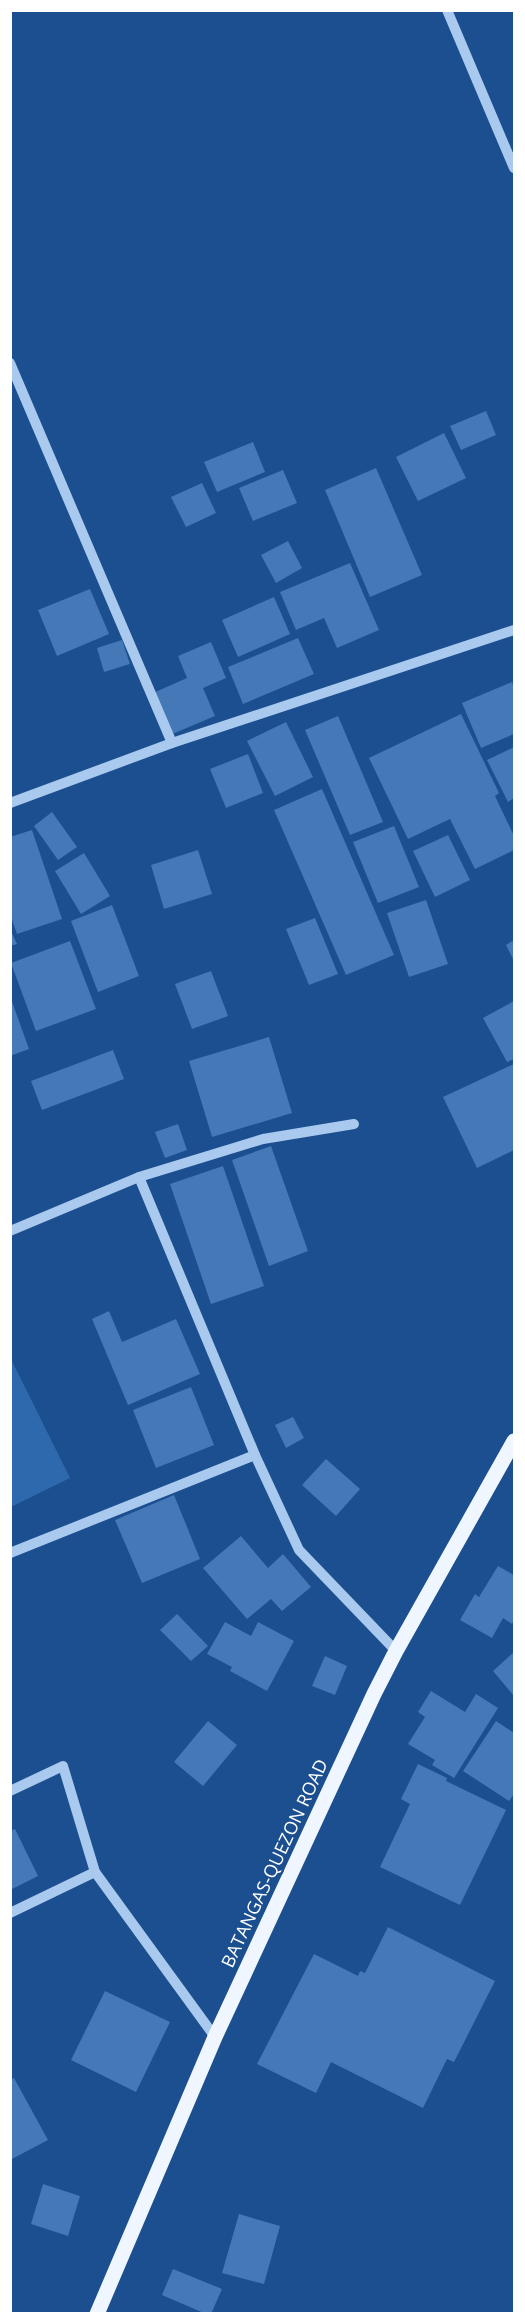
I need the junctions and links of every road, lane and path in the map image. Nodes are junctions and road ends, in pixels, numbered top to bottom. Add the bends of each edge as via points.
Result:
1 (447, 10) edge
2 (514, 168) edge
3 (10, 363) edge
4 (514, 630) edge
5 (172, 743) junction
6 (10, 803) edge
7 (354, 1124) dead end
8 (139, 1177) junction
9 (10, 1231) edge
10 (514, 1442) edge
11 (255, 1455) junction
12 (10, 1553) edge
13 (396, 1651) junction
14 (10, 1791) edge
15 (94, 1872) junction
16 (10, 1913) edge
17 (215, 2037) junction
18 (97, 2313) edge

1 - 2 street
3 - 5 street
4 - 5 street
5 - 6 street
7 - 8 street via 263,1139
8 - 9 street
8 - 11 street
10 - 13 main road, BATANGAS-QUEZON ROAD
11 - 12 street
11 - 13 street via 299,1550
13 - 17 main road, BATANGAS-QUEZON ROAD
14 - 15 street via 63,1766
15 - 16 street
15 - 17 street
17 - 18 main road, BATANGAS-QUEZON ROAD

